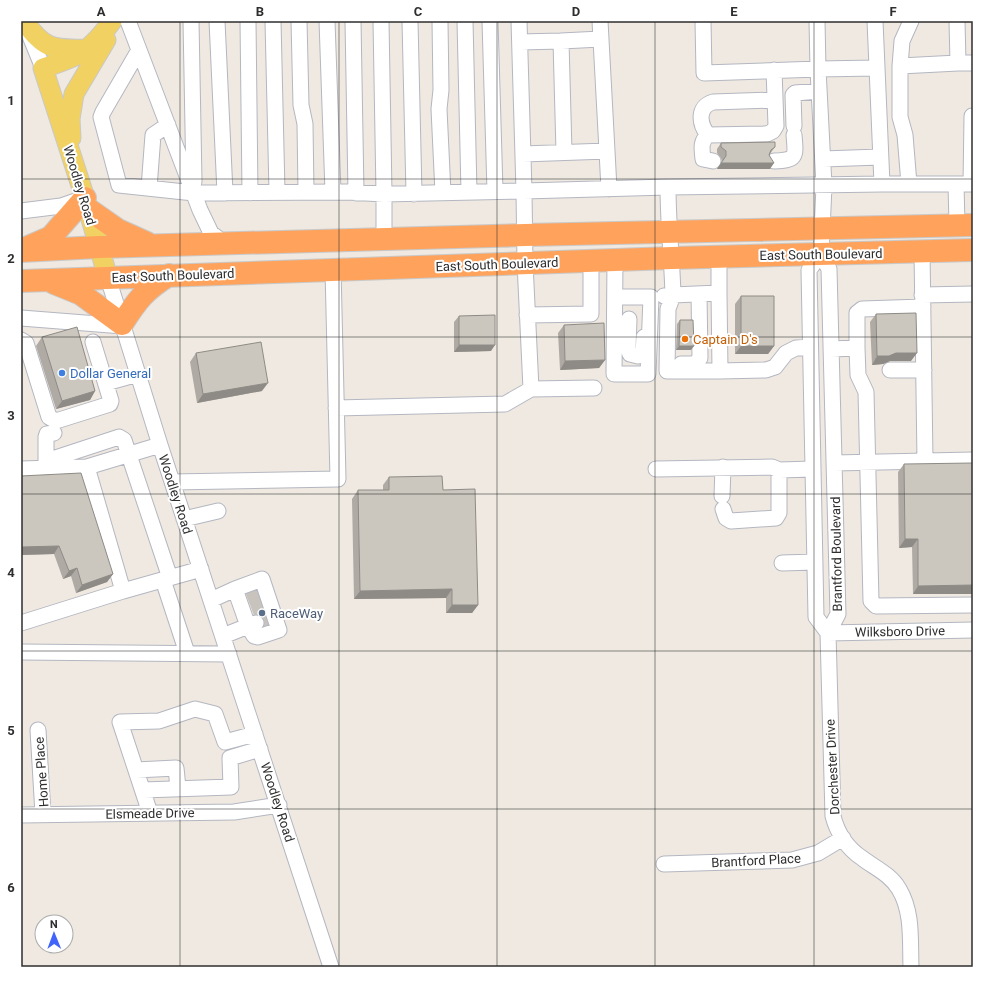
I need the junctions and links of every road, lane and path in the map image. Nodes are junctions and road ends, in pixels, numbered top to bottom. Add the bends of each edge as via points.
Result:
1 (24, 21) edge
2 (128, 21) edge
3 (191, 21) edge
4 (217, 21) edge
5 (248, 21) edge
6 (273, 21) edge
7 (300, 21) edge
8 (327, 21) edge
9 (353, 21) edge
10 (381, 21) edge
11 (410, 21) edge
12 (440, 21) edge
13 (465, 21) edge
14 (490, 21) edge
15 (519, 21) edge
16 (600, 21) edge
17 (702, 21) edge
18 (817, 21) edge
19 (875, 21) edge
20 (911, 21) edge
21 (957, 21) edge
22 (109, 24) edge
23 (601, 39) junction
24 (561, 41) junction
25 (520, 42) junction
26 (90, 48) junction
27 (139, 50) junction
28 (966, 63) edge
29 (900, 66) junction
30 (43, 68) junction
31 (818, 68) junction
32 (876, 68) junction
33 (774, 70) junction
34 (819, 91) junction
35 (775, 100) junction
36 (973, 116) edge
37 (168, 125) junction
38 (708, 135) junction
39 (607, 150) junction
40 (564, 152) junction
41 (71, 154) junction
42 (523, 154) junction
43 (880, 158) junction
44 (822, 159) junction
45 (713, 161) dead end
46 (774, 161) edge
47 (882, 184) junction
48 (909, 184) junction
49 (668, 186) junction
50 (824, 186) junction
51 (967, 186) edge
52 (149, 188) junction
53 (609, 189) junction
54 (524, 191) junction
55 (277, 192) junction
56 (306, 192) junction
57 (333, 192) junction
58 (469, 192) junction
59 (495, 192) junction
60 (194, 193) junction
61 (225, 193) junction
62 (250, 193) junction
63 (356, 193) junction
64 (443, 193) junction
65 (384, 194) junction
66 (414, 194) junction
67 (87, 204) junction
68 (21, 211) edge
69 (965, 225) edge
70 (822, 228) junction
71 (668, 231) junction
72 (525, 235) junction
73 (384, 239) junction
74 (224, 243) junction
75 (154, 245) junction
76 (99, 247) junction
77 (973, 250) edge
78 (21, 251) edge
79 (922, 251) junction
80 (821, 254) junction
81 (719, 256) junction
82 (672, 258) junction
83 (615, 260) junction
84 (591, 261) junction
85 (525, 263) junction
86 (333, 269) junction
87 (169, 275) junction
88 (108, 278) junction
89 (45, 280) junction
90 (21, 281) edge
91 (719, 293) junction
92 (699, 294) junction
93 (973, 294) edge
94 (673, 295) junction
95 (622, 297) junction
96 (922, 301) junction
97 (647, 308) junction
98 (527, 315) junction
99 (21, 318) edge
100 (123, 325) junction
101 (21, 340) edge
102 (93, 342) dead end
103 (810, 346) junction
104 (668, 348) junction
105 (857, 348) junction
106 (621, 349) junction
107 (831, 349) junction
108 (890, 370) dead end
109 (924, 370) junction
110 (720, 371) junction
111 (138, 374) junction
112 (106, 383) junction
113 (594, 388) dead end
114 (531, 389) junction
115 (336, 408) junction
116 (54, 433) dead end
117 (160, 446) junction
118 (130, 455) junction
119 (973, 460) edge
120 (925, 461) junction
121 (868, 462) junction
122 (834, 463) junction
123 (46, 464) junction
124 (87, 467) junction
125 (723, 467) junction
126 (656, 468) dead end
127 (21, 469) edge
128 (812, 469) junction
129 (779, 470) junction
130 (172, 482) junction
131 (218, 511) dead end
132 (184, 519) junction
133 (815, 562) junction
134 (782, 563) dead end
135 (201, 569) junction
136 (166, 579) junction
137 (123, 591) junction
138 (211, 600) junction
139 (973, 605) edge
140 (21, 623) edge
141 (973, 630) edge
142 (828, 633) junction
143 (223, 636) junction
144 (21, 652) edge
145 (186, 653) junction
146 (229, 654) junction
147 (38, 730) dead end
148 (256, 734) junction
149 (260, 749) junction
150 (136, 770) junction
151 (178, 788) junction
152 (149, 789) junction
153 (279, 805) junction
154 (155, 813) junction
155 (43, 814) junction
156 (21, 815) edge
157 (843, 838) junction
158 (664, 864) dead end
159 (331, 967) edge
160 (910, 967) edge

1 - 26 main road via 35,38 45,44 61,49
1 - 30 street, Woodley Road
2 - 27 street
3 - 60 street
4 - 61 street
5 - 62 street
6 - 55 street
7 - 56 street
8 - 57 street
9 - 63 street
10 - 65 street
11 - 66 street
12 - 64 street via 439,109
13 - 58 street
14 - 59 street
15 - 25 street
16 - 23 street
17 - 33 street via 704,73
18 - 31 street, Brantford Boulevard
19 - 32 street
20 - 29 street via 902,41
21 - 28 street
22 - 26 main road
22 - 41 main road via 105,42 74,94 70,119
23 - 24 street
23 - 39 street
24 - 25 street
24 - 40 street
25 - 42 street
26 - 30 main road via 70,60
27 - 37 street
27 - 52 street via 101,117 119,185
28 - 29 street
29 - 48 street via 900,117 905,135
30 - 41 main road, Woodley Road
31 - 32 street
31 - 33 street
31 - 34 street, Brantford Boulevard
32 - 43 street
33 - 35 street
34 - 44 street, Brantford Boulevard
34 - 46 street via 793,95 796,153 789,160
35 - 38 street via 776,126 773,131 767,134
35 - 38 street via 707,104 703,108 701,120
36 - 51 street
37 - 52 street via 153,135
37 - 60 street
38 - 45 street via 702,144 703,159
39 - 40 street
39 - 53 street
40 - 42 street
41 - 67 main road, Woodley Road
42 - 54 street
43 - 44 street
43 - 47 street
44 - 50 street, Brantford Boulevard
47 - 48 street
47 - 50 street
48 - 51 street
49 - 50 street
49 - 53 street
49 - 71 street
50 - 70 street, Brantford Boulevard
51 - 69 street
52 - 60 street
53 - 54 street
54 - 59 street
54 - 72 street
55 - 56 street
55 - 62 street
56 - 57 street
57 - 63 street
58 - 59 street
58 - 64 street
60 - 61 street
60 - 74 street via 211,233
61 - 62 street
63 - 65 street
64 - 66 street
65 - 66 street
65 - 73 street
67 - 68 street
67 - 75 highway via 118,230
67 - 76 main road, Woodley Road
67 - 78 highway via 51,237
69 - 70 highway, East South Boulevard
70 - 71 highway, East South Boulevard
70 - 80 street, Brantford Boulevard
71 - 72 highway, East South Boulevard
71 - 82 street
72 - 73 highway, East South Boulevard
72 - 85 street
73 - 74 highway, East South Boulevard
74 - 75 highway, East South Boulevard
75 - 76 highway, East South Boulevard
76 - 78 highway, East South Boulevard
76 - 88 main road, Woodley Road
77 - 79 highway, East South Boulevard
79 - 80 highway, East South Boulevard
79 - 96 street
80 - 81 highway, East South Boulevard
80 - 103 street, Brantford Boulevard via 809,270
80 - 107 street, Brantford Boulevard via 829,269
81 - 82 highway, East South Boulevard
81 - 91 street
82 - 83 highway, East South Boulevard
82 - 94 street
83 - 84 highway, East South Boulevard
83 - 95 street
84 - 85 highway, East South Boulevard
84 - 98 street via 591,314
85 - 86 highway, East South Boulevard
85 - 98 street
86 - 87 highway, East South Boulevard
86 - 115 street
87 - 88 highway, East South Boulevard
87 - 100 highway via 137,300
88 - 89 highway, East South Boulevard
88 - 100 street, Woodley Road
89 - 90 highway, East South Boulevard
89 - 100 highway via 81,294
91 - 92 street
91 - 110 street
92 - 94 street
92 - 104 street via 698,362 676,364
93 - 96 street
94 - 97 street
94 - 104 street via 668,309
95 - 97 street
95 - 106 street
95 - 106 street via 629,316
96 - 105 street via 862,309 857,313
96 - 109 street
97 - 106 street via 643,352 633,356
97 - 106 street via 648,374 614,374
98 - 114 street
99 - 100 street
100 - 111 street, Woodley Road
101 - 112 street via 26,344 49,417 56,421 110,404
102 - 112 street
103 - 110 street via 786,353 775,367 766,370
103 - 128 street, Brantford Boulevard
104 - 110 street via 667,371
105 - 107 street
105 - 121 street via 858,375 866,392
107 - 122 street, Brantford Boulevard
108 - 109 street
109 - 120 street
111 - 112 street
111 - 117 street, Woodley Road
113 - 114 street
114 - 115 street via 505,404
115 - 130 street via 338,479
116 - 123 street via 47,434 46,437
117 - 118 street
117 - 130 street, Woodley Road
118 - 123 street via 124,440 119,437
118 - 124 street
118 - 136 street
119 - 120 street
120 - 121 street
121 - 122 street
121 - 139 street via 871,600 876,606
122 - 142 street, Brantford Boulevard via 838,614
123 - 124 street
123 - 127 street
124 - 137 street
125 - 126 street
125 - 129 street via 772,466
125 - 129 street via 723,503 726,518 731,520 776,518 779,513
128 - 129 street
128 - 133 street, Brantford Boulevard
130 - 132 street, Woodley Road
131 - 132 street
132 - 135 street, Woodley Road
133 - 134 street
133 - 142 street, Brantford Boulevard via 816,617
135 - 136 street
135 - 138 street, Woodley Road
136 - 137 street
136 - 145 street
137 - 140 street
138 - 143 street, Woodley Road
138 - 143 street via 255,606
141 - 142 street, Wilksboro Drive
142 - 157 street, Dorchester Drive via 831,806 836,826
143 - 146 street, Woodley Road
144 - 145 street
145 - 146 street
146 - 148 street, Woodley Road
147 - 155 street, Home Place
148 - 149 street, Woodley Road
148 - 150 street via 225,742 215,714 195,709 159,721 120,722
149 - 151 street via 230,758 231,787
149 - 153 street, Woodley Road
150 - 151 street via 176,768
150 - 152 street
151 - 152 street
152 - 154 street
153 - 154 street, Elsmeade Drive via 234,812
153 - 159 street, Woodley Road
154 - 155 street, Elsmeade Drive
155 - 156 street, Elsmeade Drive
157 - 158 street, Brantford Place via 818,853 792,860
157 - 160 street, Dorchester Drive via 850,849 890,877 902,894 909,920

